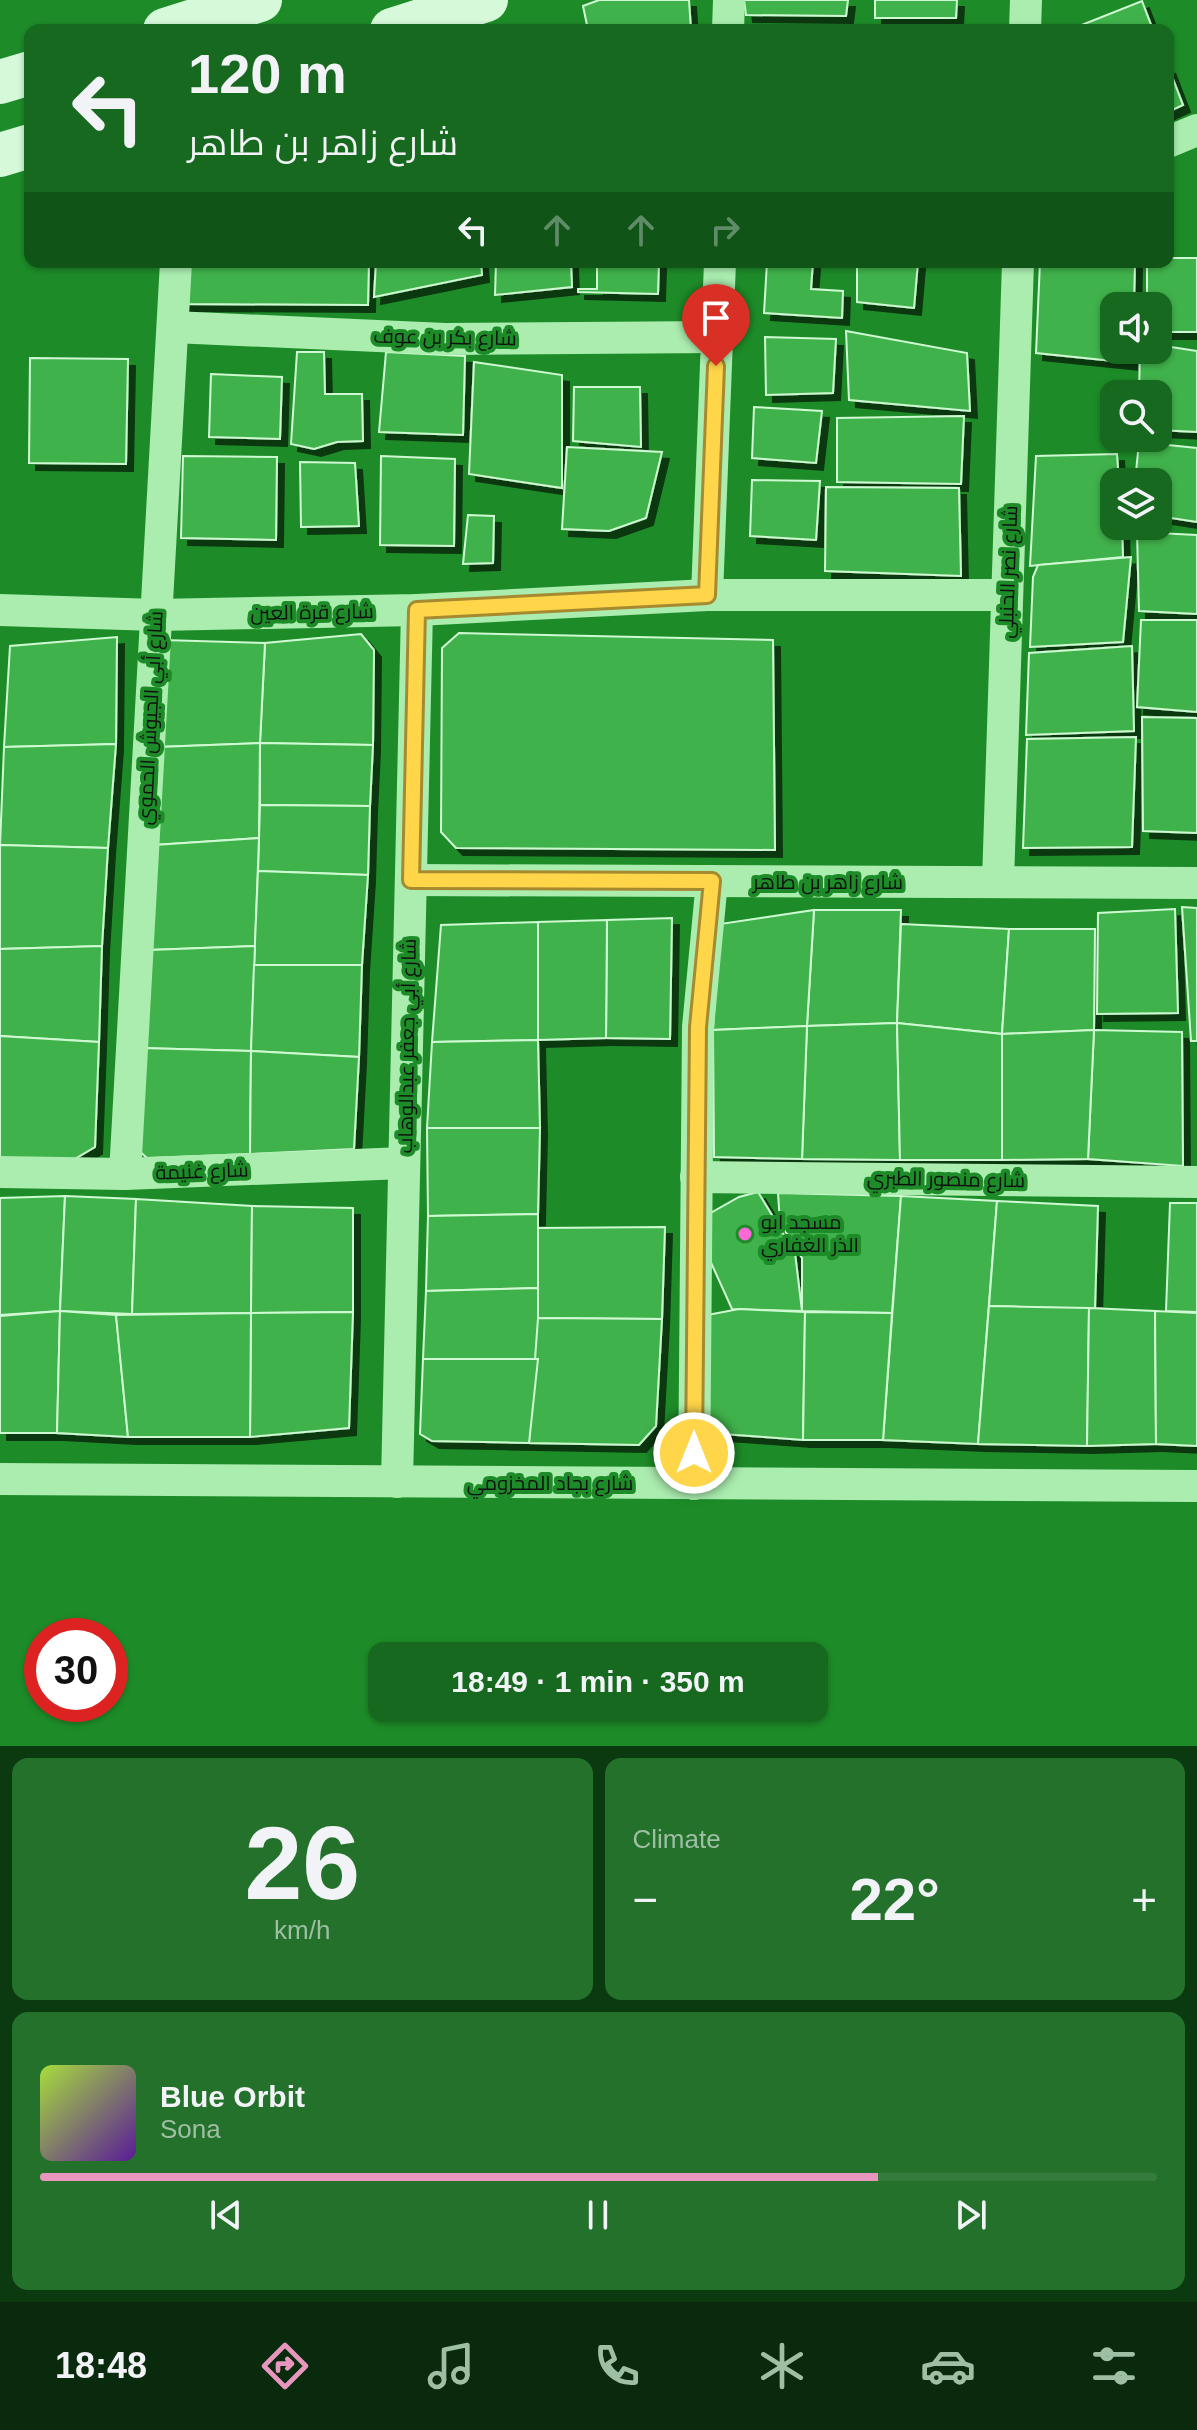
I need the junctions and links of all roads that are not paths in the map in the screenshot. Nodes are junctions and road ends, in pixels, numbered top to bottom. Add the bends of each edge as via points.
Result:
1 (260, 0) edge
2 (486, 0) edge
3 (729, 0) edge
4 (1026, 0) edge
5 (184, 24) edge
6 (411, 24) edge
7 (728, 24) edge
8 (1025, 24) edge
9 (24, 75) edge
10 (0, 82) edge
11 (1197, 130) edge
12 (1174, 140) edge
13 (24, 148) edge
14 (0, 155) edge
15 (176, 268) edge
16 (720, 268) edge
17 (1018, 268) edge
18 (173, 327) junction
19 (717, 337) junction
20 (707, 595) junction
21 (1007, 595) junction
22 (0, 610) edge
23 (417, 610) junction
24 (156, 615) junction
25 (411, 880) junction
26 (712, 881) junction
27 (998, 882) junction
28 (1197, 883) edge
29 (404, 1163) junction
30 (0, 1172) edge
31 (125, 1174) junction
32 (696, 1177) junction
33 (1197, 1182) edge
34 (0, 1479) edge
35 (397, 1482) junction
36 (694, 1484) junction
37 (1197, 1486) edge

1 - 5 street
2 - 6 street
3 - 7 street
4 - 8 street
9 - 10 street
11 - 12 street
13 - 14 street
15 - 18 street, شارع أبي الجيوش الحموي
16 - 19 street
17 - 21 street, شارع نصر الحنبلي
18 - 19 street, شارع بكر بن عوف via 445,339
18 - 24 street, شارع أبي الجيوش الحموي
19 - 20 street
20 - 21 street, شارع قرة العين
20 - 23 street, شارع قرة العين
21 - 27 street, شارع نصر الحنبلي
22 - 24 street, شارع قرة العين
23 - 24 street, شارع قرة العين
23 - 25 street, شارع أبي جعفر عبدالوهاب
24 - 31 street, شارع أبي الجيوش الحموي
25 - 26 street, شارع زاهر بن طاهر
25 - 29 street, شارع أبي جعفر عبدالوهاب
26 - 27 street, شارع زاهر بن طاهر
26 - 32 street via 698,1027
27 - 28 street, شارع زاهر بن طاهر
29 - 31 street, شارع غنيمة
29 - 35 street, شارع أبي جعفر عبدالوهاب
30 - 31 street, شارع غنيمة
32 - 33 street, شارع منصور الطبري
32 - 36 street
34 - 35 street, شارع بجاد المخزومي
35 - 36 street, شارع بجاد المخزومي
36 - 37 street, شارع بجاد المخزومي

